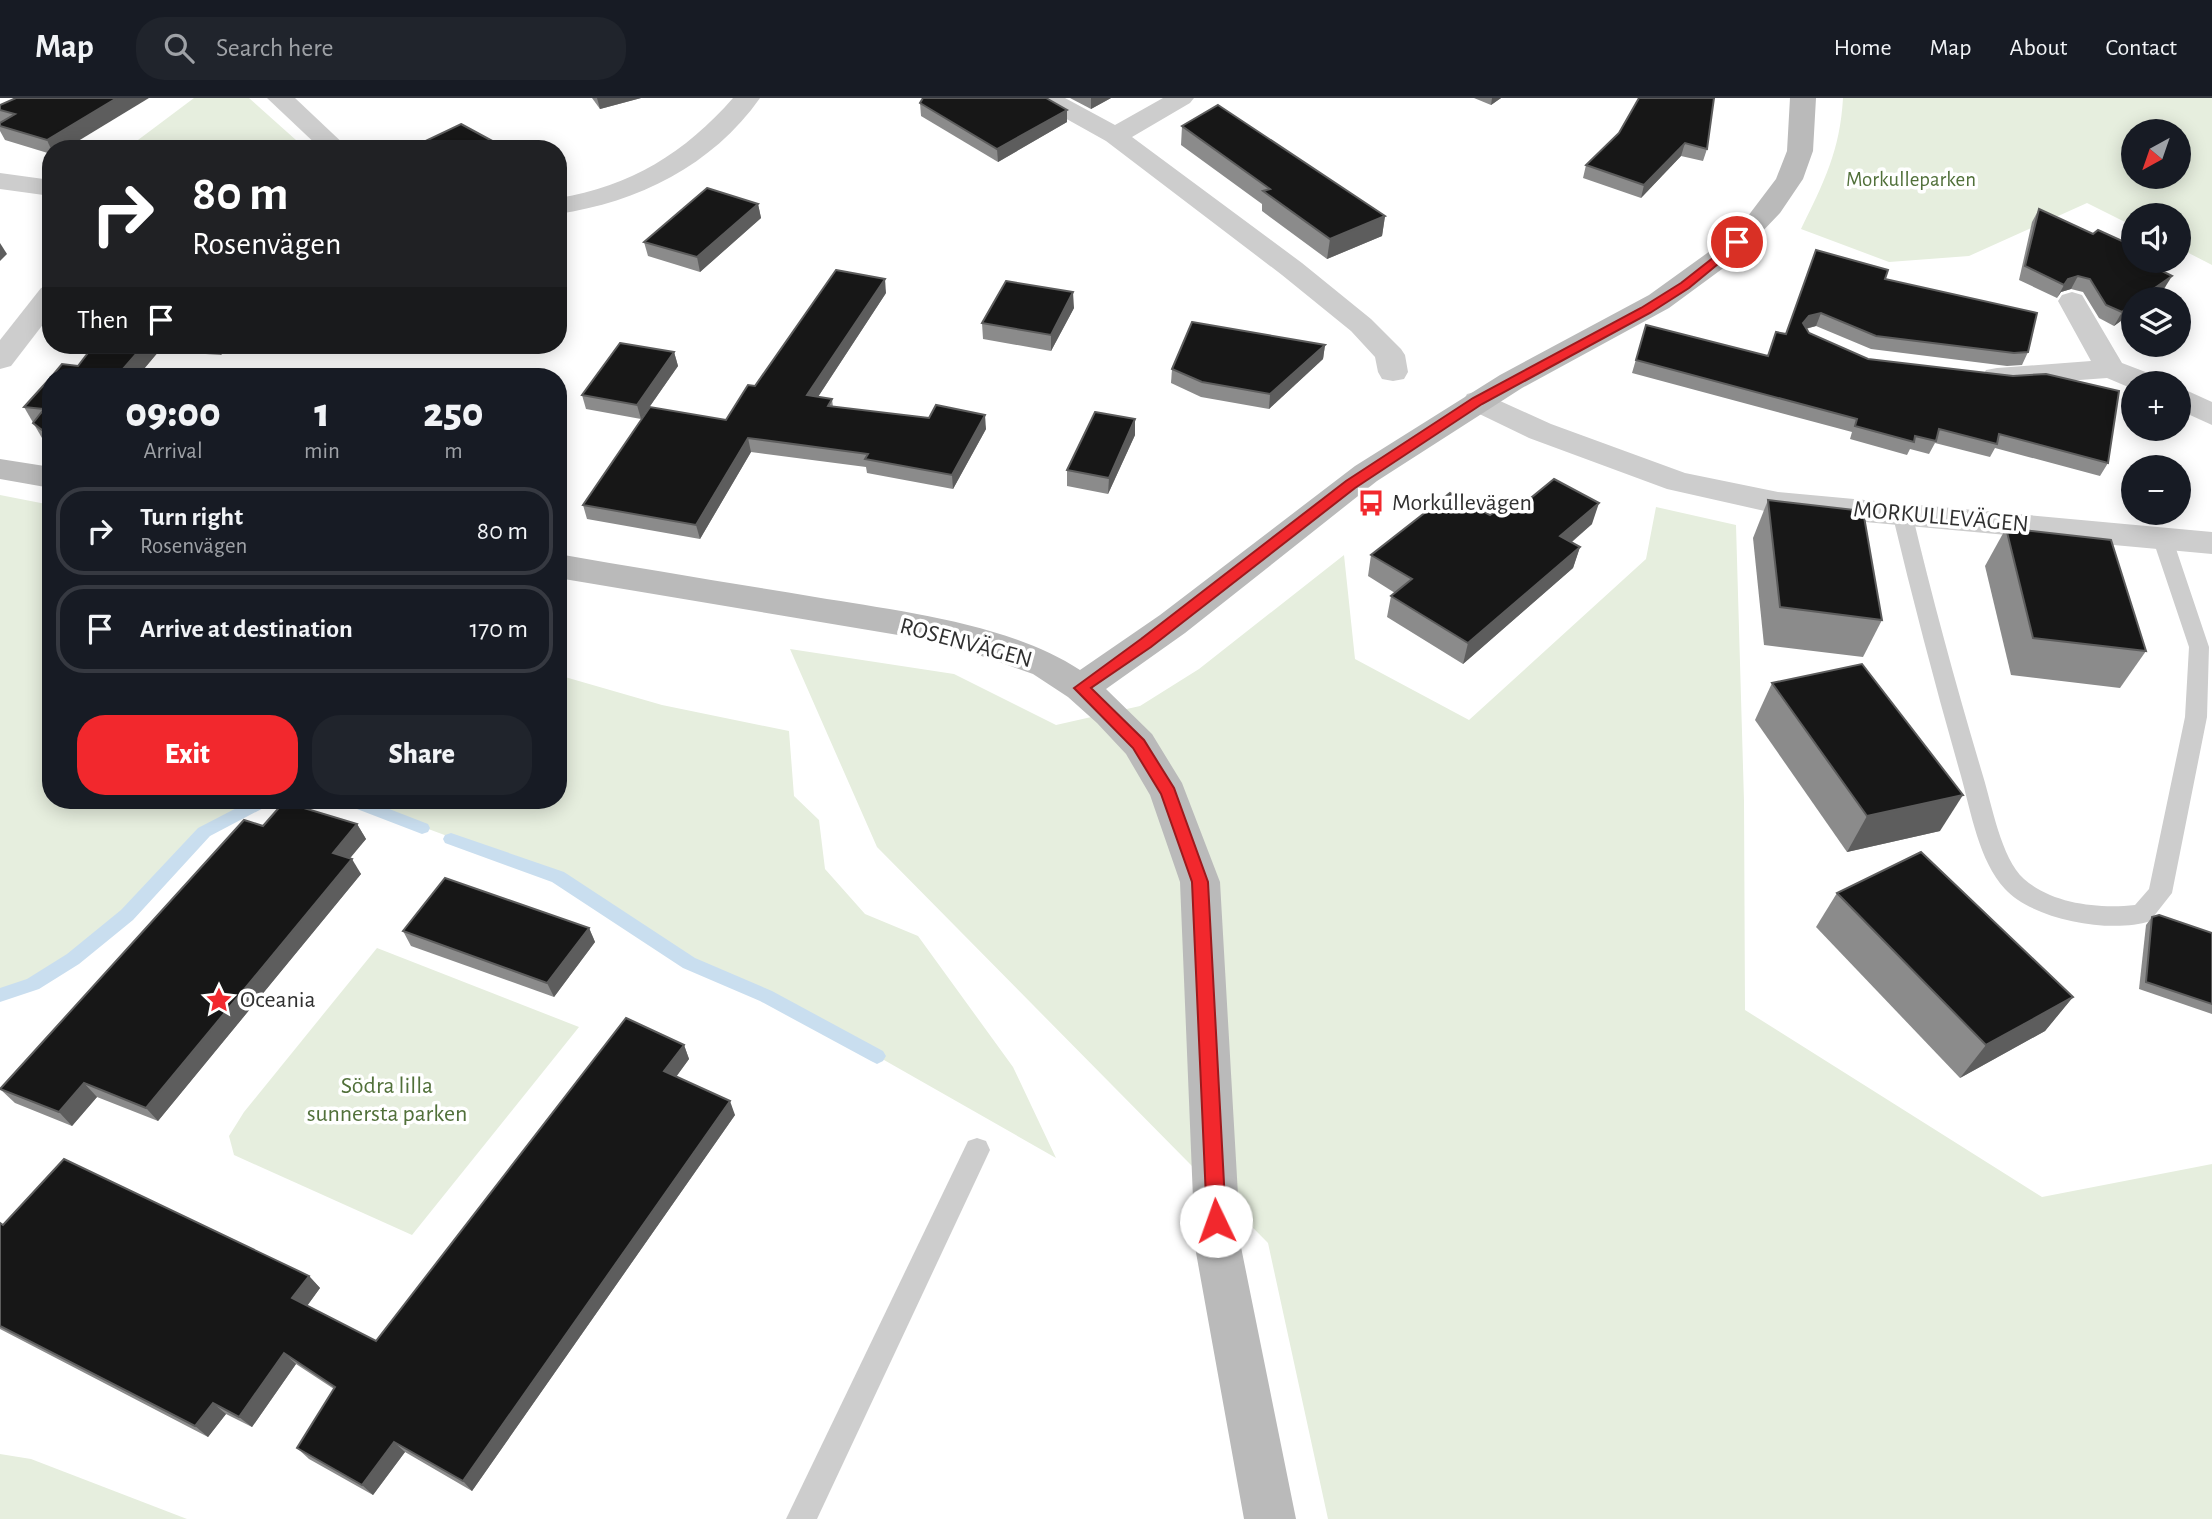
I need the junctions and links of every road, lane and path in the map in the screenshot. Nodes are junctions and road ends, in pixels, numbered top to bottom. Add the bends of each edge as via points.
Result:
1 (280, 98) edge
2 (747, 98) edge
3 (1047, 98) edge
4 (1181, 98) edge
5 (1803, 98) edge
6 (1115, 136) junction
7 (326, 140) edge
8 (0, 181) edge
9 (42, 187) edge
10 (567, 204) edge
11 (2072, 301) edge
12 (42, 306) edge
13 (0, 360) edge
14 (2110, 369) junction
15 (1393, 372) dead end
16 (1968, 373) edge
17 (2121, 373) edge
18 (1478, 401) junction
19 (2191, 404) edge
20 (2212, 415) edge
21 (0, 469) edge
22 (42, 476) edge
23 (1902, 513) junction
24 (2162, 537) junction
25 (2212, 542) edge
26 (567, 568) edge
27 (1081, 688) junction
28 (977, 1150) dead end
29 (801, 1519) edge
30 (1270, 1519) edge

1 - 7 street
2 - 10 street via 708,141 665,170 625,192
3 - 6 street
4 - 6 street
5 - 18 street via 1802,155 1786,189 1757,224 1675,292
6 - 15 street via 1361,325 1390,355
8 - 9 street
11 - 14 street
12 - 13 street
14 - 16 street via 2007,378
14 - 17 street
18 - 23 street, MORKULLEVÄGEN via 1540,431 1678,482 1778,503
18 - 27 street via 1351,485
19 - 20 street
21 - 22 street
23 - 24 street, MORKULLEVÄGEN
23 - 24 lane via 1938,663 1998,855 2014,884 2039,899 2084,914 2116,918 2142,914 2160,893 2196,717 2199,647
24 - 25 street, MORKULLEVÄGEN
26 - 27 street, ROSENVÄGEN via 928,628 1046,665
27 - 30 street, ROSENVÄGEN via 1139,744 1168,793 1200,882 1218,1247
28 - 29 lane

